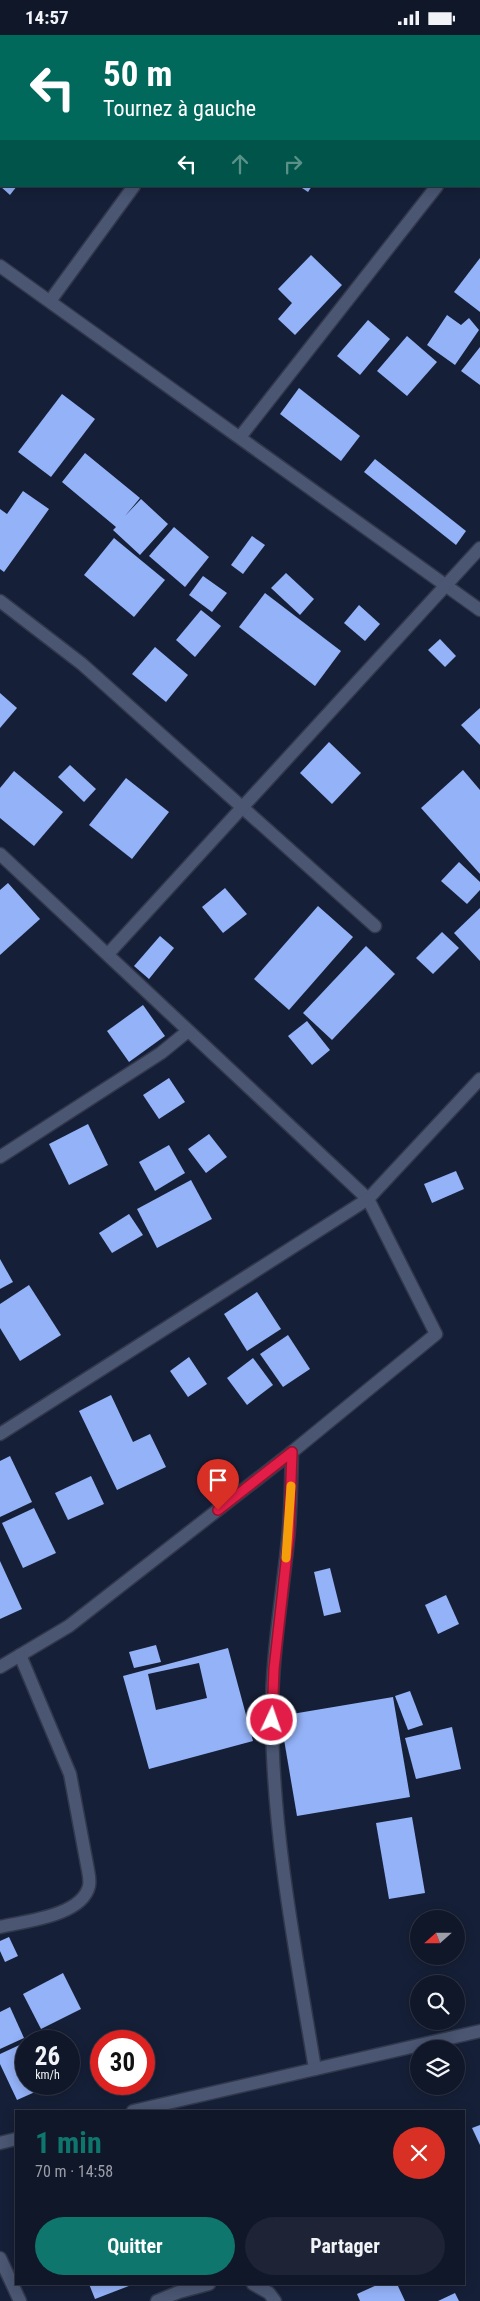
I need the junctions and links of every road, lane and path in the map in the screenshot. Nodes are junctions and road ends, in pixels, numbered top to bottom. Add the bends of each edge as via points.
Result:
1 (133, 187) edge
2 (436, 187) edge
3 (0, 266) edge
4 (50, 301) junction
5 (240, 437) junction
6 (480, 547) edge
7 (446, 584) junction
8 (2, 606) edge
9 (480, 610) edge
10 (242, 806) junction
11 (0, 854) edge
12 (375, 926) dead end
13 (108, 954) junction
14 (188, 1031) junction
15 (480, 1079) edge
16 (0, 1157) edge
17 (368, 1199) junction
18 (0, 1434) edge
19 (292, 1452) junction
20 (20, 1655) junction
21 (0, 1667) edge
22 (0, 1927) edge
23 (480, 2031) edge
24 (315, 2069) junction
25 (137, 2110) edge
26 (15, 2139) edge
27 (0, 2143) edge
28 (0, 2259) edge
29 (205, 2285) edge
30 (255, 2285) edge
31 (20, 2301) edge
32 (157, 2301) edge
33 (275, 2301) edge

1 - 4 street
2 - 5 street
3 - 4 street
4 - 5 street
5 - 7 street
6 - 7 street
7 - 9 street
7 - 10 street
8 - 10 street via 82,664
10 - 12 street
10 - 13 street
11 - 13 street
13 - 14 street
14 - 16 street via 161,1053
14 - 17 street
15 - 17 street
17 - 18 street
17 - 19 street via 436,1334
19 - 20 street via 69,1625
19 - 24 street via 289,1536 274,1669 272,1720 280,1835
20 - 21 street
20 - 22 street via 70,1774 89,1886 83,1899 60,1914
23 - 24 street
24 - 25 street
26 - 27 street
28 - 31 street
29 - 32 street
30 - 33 street via 269,2293

